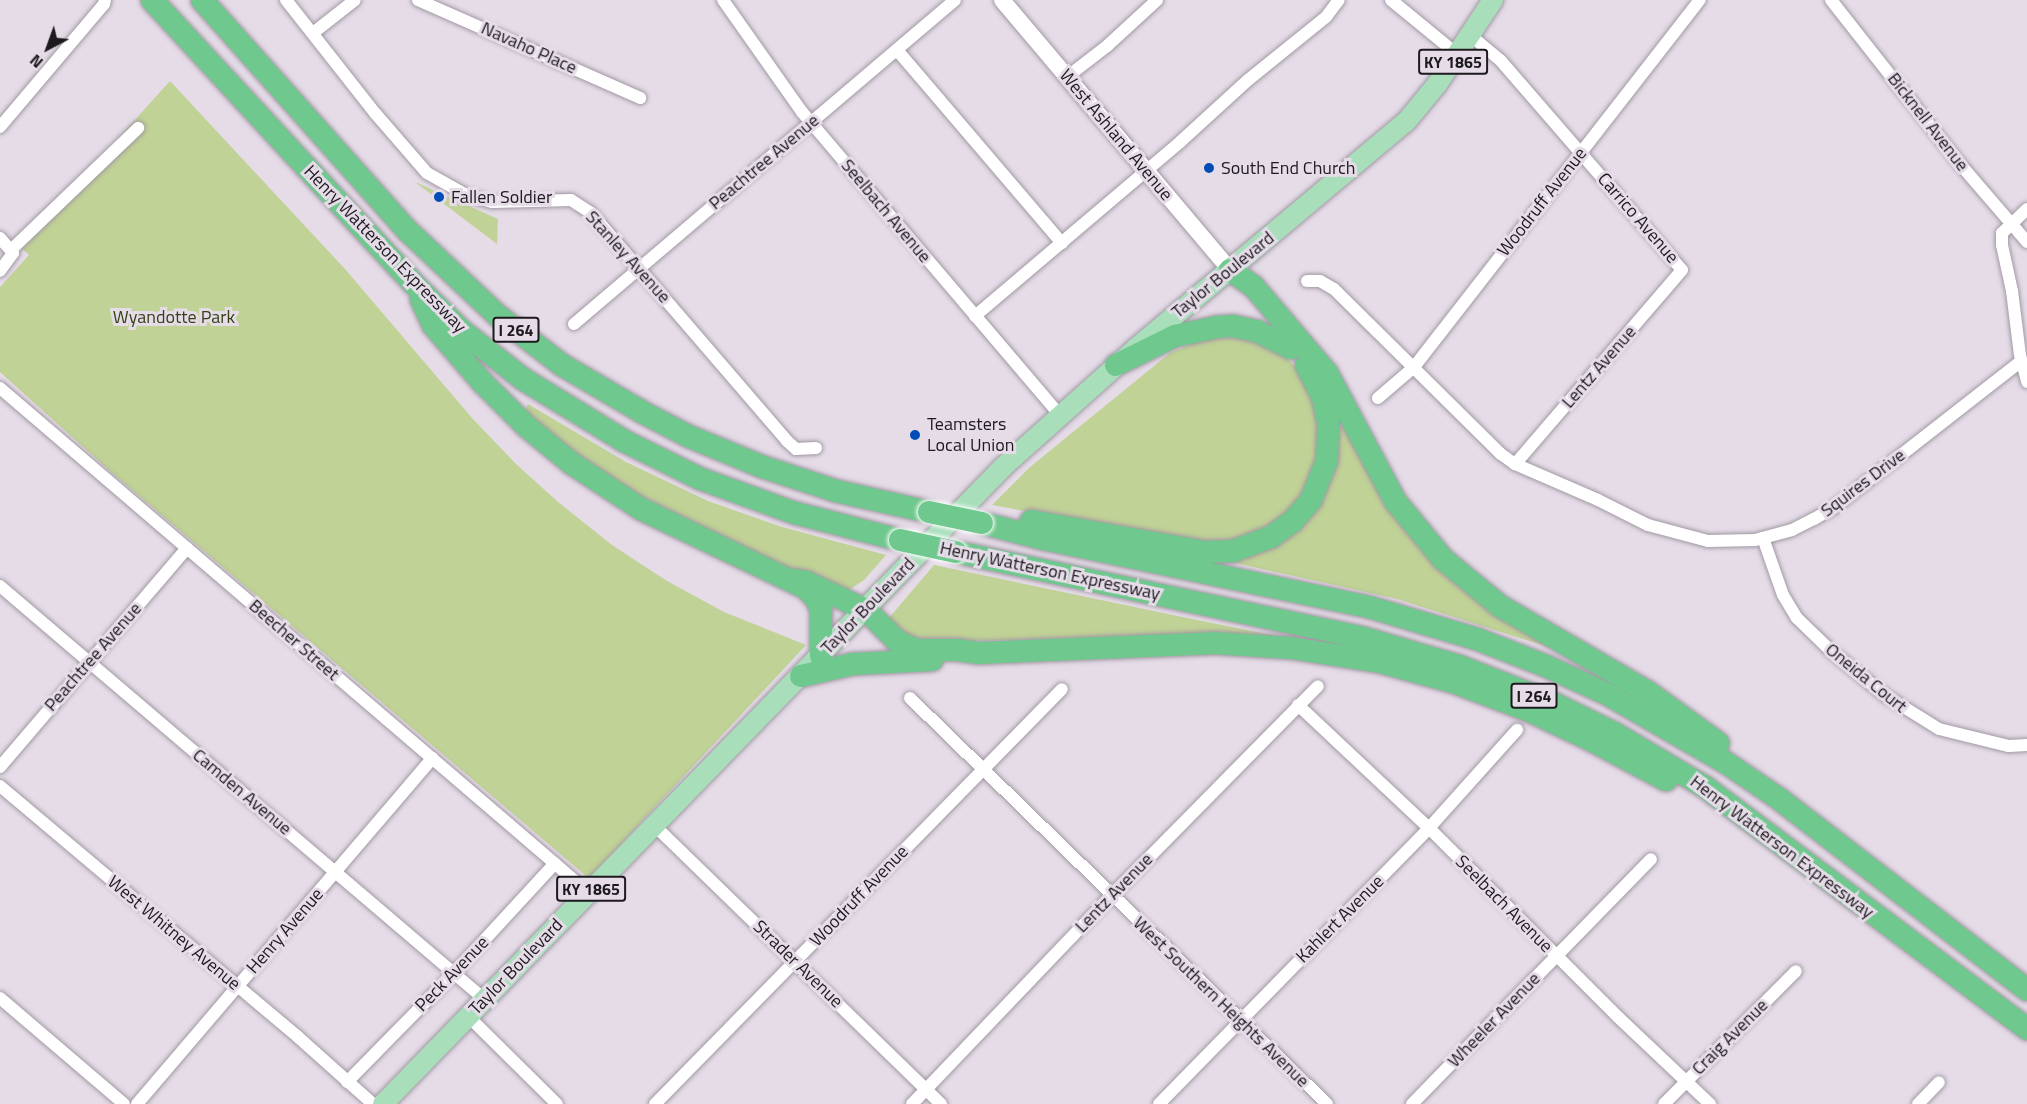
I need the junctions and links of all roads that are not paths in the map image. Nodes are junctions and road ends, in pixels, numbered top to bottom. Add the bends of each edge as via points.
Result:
1 (105, 0) edge
2 (152, 0) edge
3 (202, 0) edge
4 (286, 0) edge
5 (355, 0) edge
6 (418, 0) edge
7 (723, 0) edge
8 (954, 0) edge
9 (1002, 0) edge
10 (1157, 0) edge
11 (1339, 0) edge
12 (1391, 0) edge
13 (1493, 0) edge
14 (1700, 0) edge
15 (1830, 0) edge
16 (313, 33) junction
17 (1470, 35) junction
18 (897, 50) junction
19 (1458, 55) junction
20 (1066, 77) junction
21 (640, 98) dead end
22 (811, 122) junction
23 (0, 127) edge
24 (138, 128) dead end
25 (1581, 152) junction
26 (1146, 171) junction
27 (2027, 209) edge
28 (2010, 225) junction
29 (0, 237) edge
30 (2027, 242) edge
31 (1062, 243) junction
32 (12, 251) junction
33 (640, 268) junction
34 (1230, 270) junction
35 (1682, 270) joint
36 (0, 271) edge
37 (1307, 281) dead end
38 (414, 284) junction
39 (975, 316) junction
40 (574, 324) dead end
41 (1291, 348) junction
42 (2021, 361) junction
43 (1116, 365) junction
44 (1414, 367) junction
45 (2027, 382) edge
46 (0, 388) edge
47 (1378, 398) dead end
48 (1060, 415) junction
49 (816, 448) dead end
50 (1515, 464) junction
51 (982, 523) junction
52 (1763, 538) junction
53 (187, 548) junction
54 (795, 580) junction
55 (0, 585) edge
56 (866, 610) junction
57 (978, 653) junction
58 (820, 656) junction
59 (89, 662) junction
60 (801, 676) junction
61 (1318, 686) dead end
62 (1062, 689) dead end
63 (910, 698) dead end
64 (1298, 705) junction
65 (1517, 730) dead end
66 (2027, 745) edge
67 (433, 758) junction
68 (0, 766) edge
69 (982, 769) junction
70 (0, 786) edge
71 (1778, 798) junction
72 (655, 826) junction
73 (1429, 828) junction
74 (1779, 842) junction
75 (1651, 859) dead end
76 (555, 863) junction
77 (336, 872) junction
78 (588, 892) junction
79 (1112, 895) junction
80 (1556, 956) junction
81 (795, 961) junction
82 (1796, 971) dead end
83 (454, 973) junction
84 (237, 987) junction
85 (2027, 990) edge
86 (0, 998) edge
87 (484, 999) junction
88 (468, 1016) junction
89 (1241, 1021) junction
90 (2027, 1029) edge
91 (347, 1082) junction
92 (1686, 1082) junction
93 (1939, 1082) dead end
94 (926, 1090) junction
95 (124, 1104) edge
96 (137, 1104) edge
97 (373, 1104) edge
98 (383, 1104) edge
99 (557, 1104) edge
100 (655, 1104) edge
101 (912, 1104) edge
102 (941, 1104) edge
103 (1159, 1104) edge
104 (1327, 1104) edge
105 (1412, 1104) edge
106 (1664, 1104) edge
107 (1710, 1104) edge
108 (1918, 1104) edge

1 - 23 street
2 - 38 highway, Henry Watterson Expressway / I 264
3 - 51 highway, Henry Watterson Expressway / I 264, bridge via 416,239 497,315 562,365 642,412 752,463 836,491
4 - 16 street, Stanley Avenue
5 - 16 street
6 - 21 street, Navaho Place
7 - 22 street, Seelbach Avenue
8 - 18 street, Peachtree Avenue
9 - 20 street, West Ashland Avenue
10 - 20 street
11 - 26 street via 1326,17
12 - 19 street
13 - 17 main road, Taylor Boulevard / KY 1865
14 - 25 street, Woodruff Avenue
15 - 28 street, Bicknell Avenue
16 - 33 street, Stanley Avenue via 427,173 468,196 492,202 571,200 591,213
17 - 19 main road, Taylor Boulevard / KY 1865
17 - 25 street, Carrico Avenue via 1501,61
18 - 22 street, Peachtree Avenue
18 - 31 street
19 - 34 main road, Taylor Boulevard / KY 1865 via 1406,122
20 - 26 street, West Ashland Avenue
22 - 33 street, Peachtree Avenue
22 - 39 street, Seelbach Avenue
24 - 32 street
25 - 35 street, Carrico Avenue
25 - 44 street, Woodruff Avenue
26 - 31 street
26 - 34 street, West Ashland Avenue
27 - 28 street
28 - 30 street, Bicknell Avenue
28 - 42 street via 2002,233 2002,245
29 - 32 street
31 - 39 street
32 - 36 street
33 - 40 street, Peachtree Avenue
33 - 49 street, Stanley Avenue via 787,441 796,449
34 - 41 highway
34 - 43 main road, Taylor Boulevard / KY 1865
34 - 71 highway via 1254,288 1327,373 1396,502 1443,559 1500,606 1678,712 1735,756
35 - 50 street, Lentz Avenue
37 - 44 street via 1320,281 1334,289
38 - 54 highway via 433,325 498,399 556,452 641,509
38 - 74 highway, Henry Watterson Expressway / I 264, bridge via 462,331 555,401 700,479 826,522 1313,626 1459,666 1614,733 1705,786
39 - 48 street, Seelbach Avenue
41 - 43 highway via 1233,326 1209,328 1175,336
41 - 51 highway via 1315,380 1327,414 1329,440 1324,471 1311,500 1292,522 1271,537 1233,551 1205,552 996,515
42 - 45 street
42 - 52 street, Squires Drive via 1833,508 1792,530
43 - 48 main road, Taylor Boulevard / KY 1865
44 - 47 street, Woodruff Avenue
44 - 50 street
46 - 53 street, Beecher Street
48 - 56 main road, Taylor Boulevard / KY 1865 via 989,481
50 - 52 street, Squires Drive via 1669,532 1708,541
51 - 71 highway, Henry Watterson Expressway / I 264 via 1369,607 1477,639 1607,694 1671,728
52 - 66 street, Oneida Court via 1783,595 1797,618 1886,696 1939,729 2009,746
53 - 59 street, Peachtree Avenue
53 - 67 street, Beecher Street
54 - 56 highway
54 - 58 highway via 817,600 821,611
55 - 59 street, Camden Avenue
56 - 57 highway via 904,645 916,650
56 - 58 main road, Taylor Boulevard / KY 1865
57 - 60 highway via 958,658 853,664
57 - 74 highway via 1213,643 1291,648 1380,662 1456,683 1530,711 1646,769 1735,824
58 - 60 main road, Taylor Boulevard / KY 1865
59 - 68 street, Peachtree Avenue
59 - 77 street, Camden Avenue
60 - 72 main road, Taylor Boulevard / KY 1865
61 - 64 street, Lentz Avenue
62 - 69 street, Woodruff Avenue
63 - 69 street, West Southern Heights Avenue
64 - 73 street, Seelbach Avenue
64 - 79 street, Lentz Avenue
65 - 73 street, Kahlert Avenue
67 - 76 street, Beecher Street
67 - 77 street, Henry Avenue
69 - 79 street, West Southern Heights Avenue
69 - 81 street, Woodruff Avenue
70 - 84 street, West Whitney Avenue
71 - 85 highway, Henry Watterson Expressway / I 264
72 - 78 main road, Taylor Boulevard / KY 1865
72 - 81 street, Strader Avenue
73 - 80 street, Seelbach Avenue
73 - 89 street, Kahlert Avenue
74 - 90 highway, Henry Watterson Expressway / I 264
75 - 80 street, Wheeler Avenue
76 - 78 street, Beecher Street
76 - 83 street, Peck Avenue
77 - 83 street, Camden Avenue
77 - 84 street, Henry Avenue
78 - 87 main road, Taylor Boulevard / KY 1865
79 - 89 street, West Southern Heights Avenue
79 - 94 street, Lentz Avenue
80 - 92 street, Seelbach Avenue
80 - 105 street, Wheeler Avenue
81 - 94 street, Strader Avenue
81 - 100 street, Woodruff Avenue
82 - 92 street, Craig Avenue
83 - 87 street, Camden Avenue
83 - 91 street, Peck Avenue
84 - 91 street, West Whitney Avenue
84 - 96 street, Henry Avenue
86 - 95 street
87 - 88 main road, Taylor Boulevard / KY 1865
88 - 98 main road, Taylor Boulevard / KY 1865
88 - 99 street
89 - 103 street, Kahlert Avenue
89 - 104 street, West Southern Heights Avenue
91 - 97 street, West Whitney Avenue
92 - 106 street, Craig Avenue
92 - 107 street, Seelbach Avenue
93 - 108 street
94 - 101 street, Lentz Avenue
94 - 102 street, Strader Avenue

